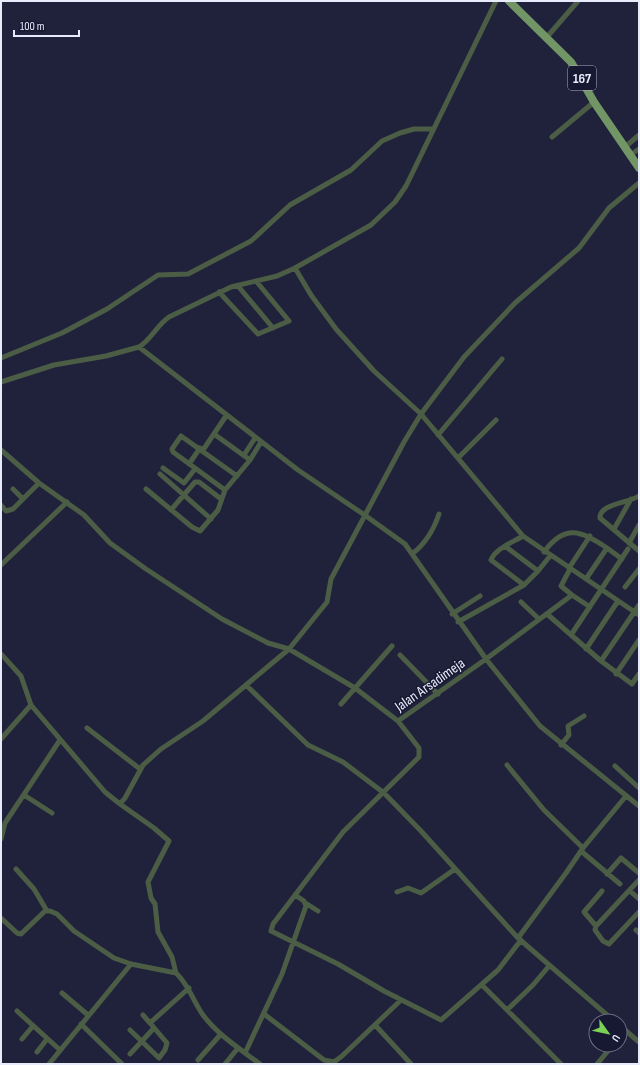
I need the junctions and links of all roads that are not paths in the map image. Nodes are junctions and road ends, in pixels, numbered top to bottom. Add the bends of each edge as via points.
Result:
1 (496, 1) edge
2 (509, 1) edge
3 (578, 1) edge
4 (547, 37) junction
5 (594, 102) junction
6 (433, 129) junction
7 (639, 135) edge
8 (552, 137) dead end
9 (625, 147) junction
10 (639, 149) edge
11 (630, 155) junction
12 (639, 168) edge
13 (639, 182) edge
14 (294, 268) junction
15 (256, 281) junction
16 (238, 286) junction
17 (220, 292) junction
18 (273, 328) junction
19 (139, 347) junction
20 (1, 358) edge
21 (502, 359) dead end
22 (1, 382) edge
23 (421, 414) junction
24 (226, 416) junction
25 (496, 420) dead end
26 (214, 434) junction
27 (438, 435) junction
28 (255, 438) junction
29 (261, 442) junction
30 (202, 449) junction
31 (1, 450) edge
32 (244, 455) junction
33 (458, 458) junction
34 (250, 460) junction
35 (189, 464) junction
36 (163, 468) dead end
37 (194, 468) junction
38 (160, 474) dead end
39 (237, 476) junction
40 (39, 483) junction
41 (146, 489) dead end
42 (12, 490) dead end
43 (225, 490) junction
44 (183, 494) junction
45 (639, 496) edge
46 (23, 499) junction
47 (221, 499) junction
48 (631, 500) junction
49 (66, 502) junction
50 (1, 505) edge
51 (171, 510) junction
52 (440, 514) dead end
53 (366, 516) junction
54 (211, 519) junction
55 (639, 525) edge
56 (614, 529) junction
57 (523, 536) junction
58 (590, 536) junction
59 (629, 542) junction
60 (505, 546) junction
61 (607, 548) junction
62 (628, 549) dead end
63 (639, 551) edge
64 (544, 552) junction
65 (412, 554) junction
66 (550, 556) junction
67 (622, 559) junction
68 (1, 565) edge
69 (569, 569) junction
70 (639, 569) edge
71 (538, 571) junction
72 (586, 579) junction
73 (524, 585) junction
74 (625, 587) dead end
75 (602, 590) junction
76 (572, 595) junction
77 (480, 596) dead end
78 (618, 601) junction
79 (521, 602) dead end
80 (639, 605) edge
81 (590, 606) junction
82 (452, 614) junction
83 (547, 614) junction
84 (637, 614) edge
85 (539, 619) junction
86 (458, 622) junction
87 (571, 635) junction
88 (639, 640) edge
89 (392, 646) dead end
90 (289, 649) junction
91 (586, 649) junction
92 (1, 654) edge
93 (400, 655) dead end
94 (486, 659) junction
95 (601, 661) junction
96 (616, 674) junction
97 (639, 674) edge
98 (246, 685) junction
99 (355, 688) junction
100 (438, 694) junction
101 (341, 704) dead end
102 (31, 705) junction
103 (584, 716) dead end
104 (398, 721) junction
105 (87, 728) dead end
106 (1, 739) edge
107 (60, 740) junction
108 (561, 745) junction
109 (507, 764) dead end
110 (615, 766) dead end
111 (140, 769) junction
112 (639, 788) edge
113 (384, 793) junction
114 (24, 794) junction
115 (626, 796) junction
116 (120, 804) junction
117 (639, 806) edge
118 (52, 813) dead end
119 (3, 827) edge
120 (2, 837) edge
121 (582, 850) junction
122 (16, 869) dead end
123 (456, 869) junction
124 (639, 873) edge
125 (607, 874) junction
126 (639, 880) edge
127 (620, 884) dead end
128 (602, 891) dead end
129 (630, 891) junction
130 (397, 892) dead end
131 (295, 896) junction
132 (639, 899) edge
133 (306, 904) junction
134 (47, 911) junction
135 (318, 911) dead end
136 (639, 912) edge
137 (1, 918) edge
138 (596, 926) junction
139 (520, 939) junction
140 (294, 942) junction
141 (131, 964) junction
142 (549, 966) junction
143 (176, 973) junction
144 (482, 985) junction
145 (189, 988) junction
146 (62, 993) dead end
147 (401, 1000) junction
148 (507, 1010) junction
149 (17, 1011) dead end
150 (605, 1013) edge
151 (143, 1014) dead end
152 (264, 1014) junction
153 (88, 1015) junction
154 (150, 1023) junction
155 (81, 1024) junction
156 (375, 1025) junction
157 (33, 1026) junction
158 (154, 1028) junction
159 (130, 1030) dead end
160 (628, 1033) edge
161 (221, 1034) junction
162 (47, 1038) junction
163 (22, 1039) dead end
164 (141, 1042) junction
165 (639, 1042) edge
166 (238, 1048) junction
167 (60, 1050) junction
168 (37, 1052) dead end
169 (245, 1053) junction
170 (606, 1053) edge
171 (130, 1054) dead end
172 (198, 1060) dead end
173 (253, 1062) edge
174 (50, 1064) edge
175 (122, 1064) edge
176 (225, 1064) edge
177 (260, 1064) edge
178 (411, 1064) edge
179 (561, 1064) edge
180 (596, 1064) edge

1 - 6 street
2 - 4 main road, 167
3 - 4 street
4 - 5 main road, 167 via 571,62
5 - 8 street
5 - 9 main road, 167
6 - 14 street via 406,186 379,219 357,234
6 - 20 street via 414,129 382,141 351,170 290,205 251,241 188,274 158,275 107,309 62,333
7 - 9 street
9 - 11 main road, 167
10 - 11 street
11 - 12 main road, 167
13 - 23 street via 609,208 579,248 515,303 464,357
14 - 15 street via 277,276
14 - 23 street via 336,329 374,371
15 - 16 street
15 - 18 street via 289,321
16 - 17 street
16 - 18 street
17 - 18 street via 258,334
17 - 19 street via 169,317
19 - 22 street via 54,366
19 - 24 street
21 - 27 street
23 - 27 street
23 - 53 street
24 - 26 street
24 - 28 street
25 - 33 street
26 - 30 street
26 - 32 street
27 - 33 street
28 - 29 street
28 - 32 street
29 - 34 street
29 - 53 street
30 - 35 street
30 - 35 street via 181,436 172,450
30 - 39 street
31 - 40 street
32 - 34 street
33 - 57 street
34 - 39 street
35 - 37 street
36 - 37 street via 184,483
37 - 43 street
38 - 44 street
39 - 43 street
40 - 46 street
40 - 49 street
41 - 51 street
42 - 46 street
43 - 47 street
44 - 47 street via 193,482 197,482
44 - 51 street
44 - 54 street
45 - 48 street
46 - 50 street via 9,511
47 - 54 street via 220,507
48 - 56 street
48 - 56 street via 601,512 600,518
49 - 68 street
49 - 90 street via 84,515 110,543 186,596 254,636
51 - 54 street via 197,531
52 - 65 street via 420,547
53 - 65 street via 401,541
53 - 90 street via 331,579 326,602
55 - 59 street
56 - 59 street
57 - 60 street
57 - 64 street
58 - 61 street
58 - 64 street via 579,532 562,536 553,540
58 - 69 street
59 - 63 street
60 - 71 street
60 - 73 street via 492,556 491,560
61 - 67 street
61 - 72 street
62 - 67 street
64 - 66 street
65 - 82 street
66 - 69 street
66 - 71 street
67 - 75 street
69 - 72 street
69 - 76 street via 561,586
70 - 74 street
71 - 73 street
72 - 75 street
73 - 86 street
75 - 78 street
75 - 81 street
76 - 81 street
76 - 83 street
77 - 82 street
78 - 84 street
78 - 91 street
79 - 85 street
80 - 84 street
81 - 87 street
82 - 86 street
83 - 85 street
83 - 87 street
84 - 95 street via 621,629
85 - 94 street
86 - 94 street
87 - 91 street
88 - 96 street
89 - 99 street
90 - 98 street
90 - 99 street
91 - 95 street
92 - 102 street via 21,676
93 - 100 street
94 - 100 street, Jalan Arsadimeja
94 - 108 street, Jalan Arsadimeja via 540,726
95 - 96 street
96 - 97 street via 631,684
98 - 111 street via 203,721 161,749
98 - 113 street via 308,745 342,762
99 - 101 street
99 - 104 street
100 - 104 street, Jalan Arsadimeja
102 - 106 street
102 - 107 street
103 - 108 street via 568,726 569,735
104 - 113 street, Jalan Arsadimeja via 420,748 420,752 419,757
105 - 111 street
107 - 114 street
107 - 116 street via 105,792
108 - 115 street, Jalan Arsadimeja
109 - 121 street via 544,810
110 - 112 street
111 - 116 street
113 - 123 street
113 - 131 street via 343,832
114 - 118 street
114 - 119 street
115 - 117 street, Jalan Arsadimeja
115 - 121 street
116 - 143 street via 169,841 148,882 155,904 158,932 172,956
119 - 120 street
121 - 125 street
121 - 139 street
122 - 134 street via 34,888
123 - 130 street via 421,893 408,888
123 - 139 street
124 - 125 street via 621,858
125 - 127 street
126 - 129 street
128 - 138 street via 584,912
129 - 132 street
129 - 138 street
131 - 133 street
131 - 140 street via 271,928 273,933
133 - 135 street
133 - 140 street
134 - 137 street via 21,934
134 - 141 street via 57,914 74,931 104,952
136 - 138 street via 610,944 606,944 599,937 595,930
139 - 142 street
139 - 144 street via 498,970
140 - 147 street
140 - 152 street
141 - 143 street
141 - 153 street
142 - 148 street via 528,991
142 - 150 street
143 - 145 street
144 - 147 street via 441,1020
144 - 148 street
145 - 154 street
145 - 161 street via 202,1013
146 - 153 street
147 - 156 street
148 - 179 street
149 - 157 street
151 - 154 street
152 - 156 street via 329,1062 334,1062 342,1056
152 - 169 street
153 - 155 street
154 - 158 street
155 - 167 street
155 - 175 street
156 - 178 street
157 - 162 street
157 - 163 street
158 - 164 street
158 - 164 street via 167,1043 166,1050 159,1058
159 - 164 street
160 - 165 street
161 - 166 street
161 - 172 street
162 - 167 street
162 - 168 street
164 - 171 street
166 - 169 street
166 - 176 street
167 - 174 street
169 - 173 street
170 - 180 street
173 - 177 street

